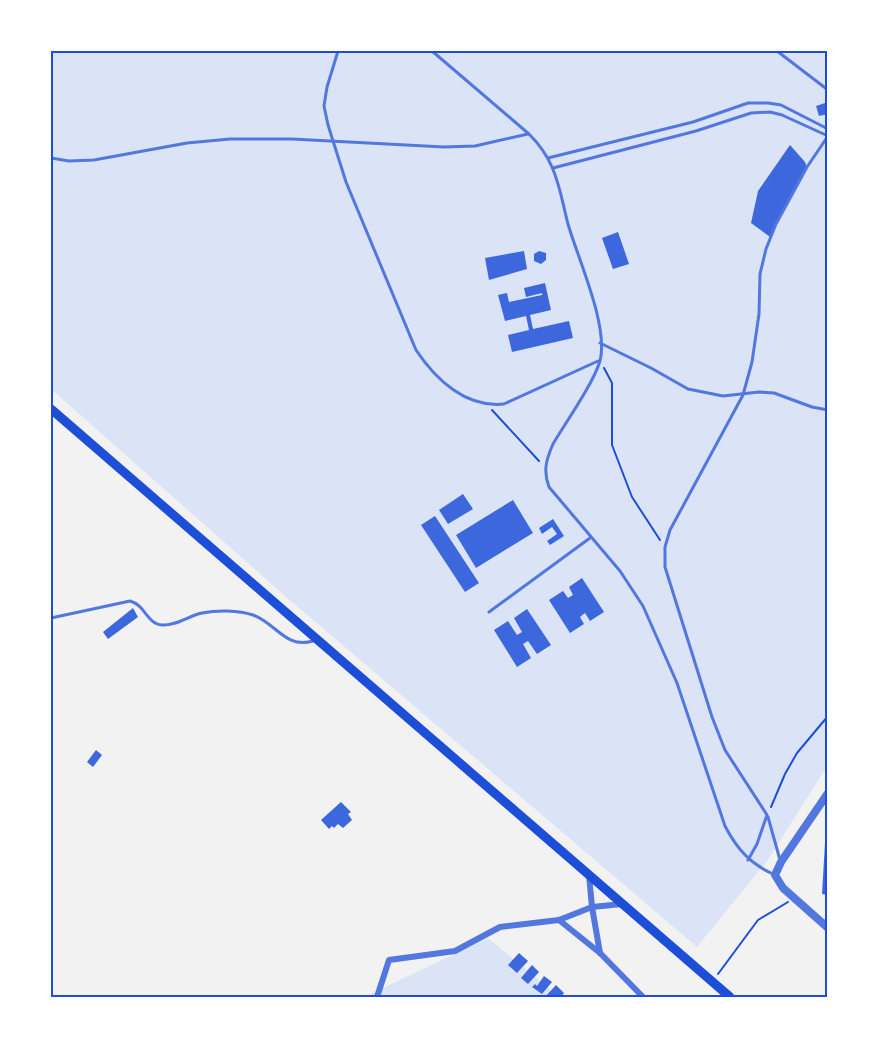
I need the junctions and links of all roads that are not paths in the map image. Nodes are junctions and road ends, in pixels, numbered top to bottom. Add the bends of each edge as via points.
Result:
1 (338, 51) edge
2 (432, 51) edge
3 (777, 51) edge
4 (828, 90) edge
5 (807, 117) junction
6 (804, 124) junction
7 (828, 129) edge
8 (529, 134) junction
9 (827, 138) edge
10 (333, 141) junction
11 (51, 158) edge
12 (548, 158) junction
13 (553, 168) junction
14 (600, 343) junction
15 (600, 360) junction
16 (743, 395) junction
17 (51, 409) edge
18 (828, 410) edge
19 (590, 538) junction
20 (489, 612) dead end
21 (51, 618) edge
22 (318, 640) junction
23 (828, 793) edge
24 (828, 801) edge
25 (818, 809) junction
26 (767, 815) junction
27 (748, 860) junction
28 (781, 862) junction
29 (775, 874) junction
30 (589, 876) junction
31 (622, 904) junction
32 (592, 907) junction
33 (559, 920) junction
34 (828, 928) edge
35 (600, 953) junction
36 (376, 997) edge
37 (643, 997) edge
38 (730, 997) edge

1 - 10 lane via 324,106
2 - 8 lane
3 - 4 lane
5 - 6 lane
5 - 7 lane
5 - 12 lane via 781,105 748,103 693,122
6 - 9 lane
6 - 13 lane via 770,112 751,113
8 - 10 lane via 475,146
8 - 12 lane
9 - 16 lane via 807,167 766,249 759,274 759,314 752,362
10 - 11 lane via 230,139 187,142 94,160
10 - 15 lane via 346,182 416,350 438,377 474,402 504,404
12 - 13 lane
13 - 14 lane via 597,310
14 - 15 lane
14 - 16 lane via 688,389 723,396
15 - 19 lane via 553,444 544,475 549,488
16 - 18 lane via 774,393
16 - 26 lane via 670,530 665,567 725,750
17 - 22 main road
19 - 20 lane
19 - 27 lane via 620,571 643,606 677,683 725,826
21 - 22 lane via 130,602 141,606 150,620 159,625 201,613 228,611 264,619 303,644
22 - 30 main road
23 - 25 street
24 - 25 street
25 - 28 street
26 - 27 lane
26 - 28 lane
27 - 29 lane
28 - 29 street
29 - 34 street via 783,888
30 - 31 main road
30 - 32 street
31 - 32 street
31 - 38 main road
32 - 33 street
32 - 35 street
33 - 35 street
33 - 36 street via 500,927 455,951 388,960
35 - 37 street

